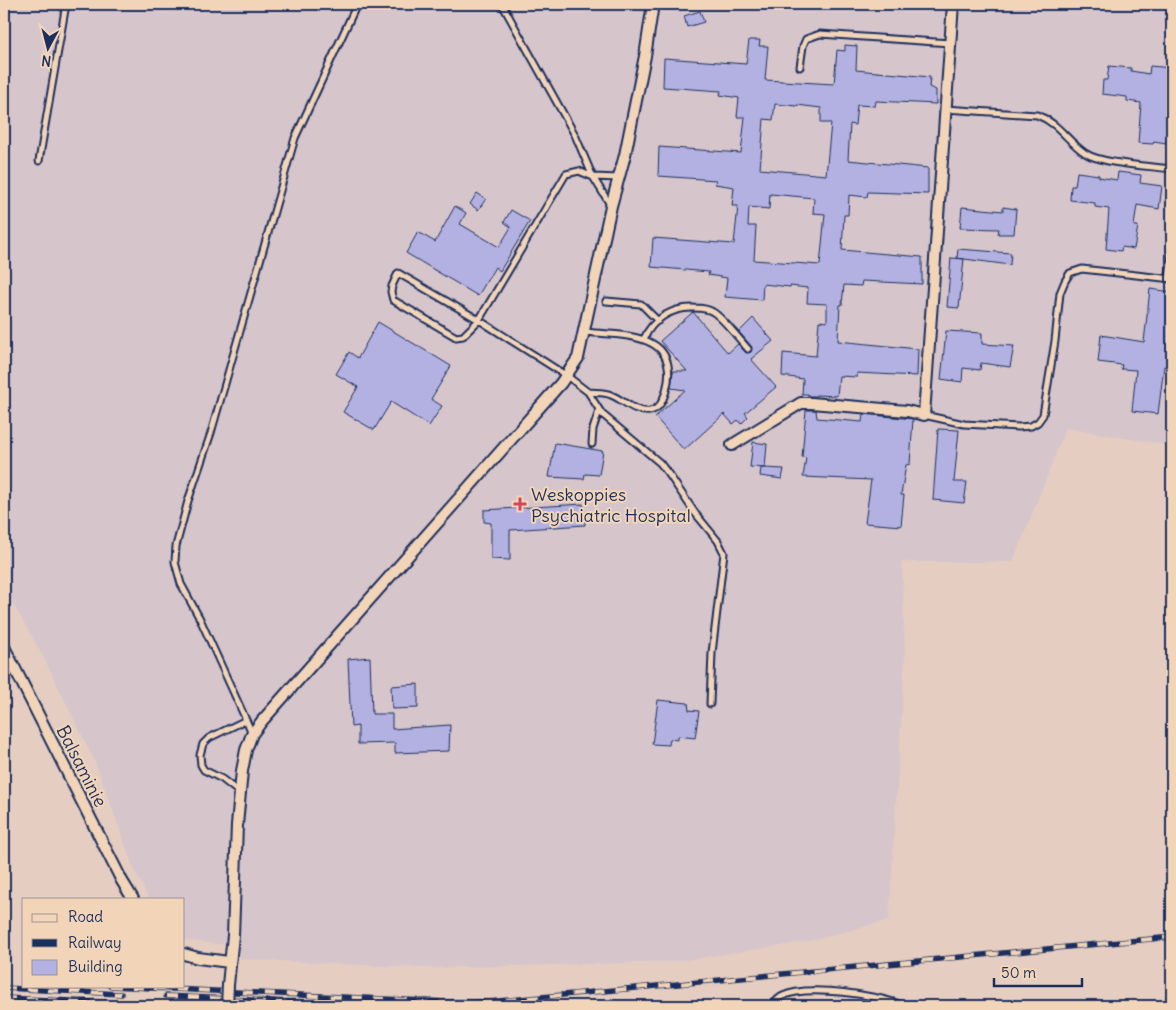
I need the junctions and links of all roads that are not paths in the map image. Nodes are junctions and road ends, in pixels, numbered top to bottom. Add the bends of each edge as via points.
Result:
1 (66, 4) edge
2 (357, 4) edge
3 (502, 4) edge
4 (653, 4) edge
5 (953, 4) edge
6 (950, 43) junction
7 (800, 67) dead end
8 (945, 109) junction
9 (39, 161) dead end
10 (1172, 169) edge
11 (593, 177) junction
12 (619, 178) junction
13 (611, 206) junction
14 (1172, 252) edge
15 (1171, 278) edge
16 (606, 300) dead end
17 (479, 320) junction
18 (658, 320) junction
19 (583, 332) junction
20 (644, 339) junction
21 (748, 349) dead end
22 (567, 376) junction
23 (588, 392) junction
24 (599, 411) junction
25 (924, 415) junction
26 (592, 444) dead end
27 (732, 444) dead end
28 (4, 647) edge
29 (710, 704) dead end
30 (246, 720) junction
31 (252, 734) junction
32 (241, 793) junction
33 (132, 898) edge
34 (185, 954) edge
35 (230, 962) junction
36 (227, 1006) edge
37 (772, 1006) edge
38 (904, 1006) edge

1 - 9 lane
2 - 30 lane via 295,138 176,546 175,562 181,584
3 - 11 lane via 575,134
4 - 12 street
5 - 6 street
6 - 7 lane via 820,34 806,39
6 - 8 street
8 - 10 lane via 1037,115 1048,119 1078,148 1098,159
8 - 25 street
11 - 12 lane
11 - 13 lane
11 - 17 lane via 579,171 566,174
12 - 13 street
13 - 19 street
14 - 15 lane
15 - 25 lane via 1082,269 1070,273 1060,293 1043,415 1038,422 1019,427 964,424
16 - 18 lane via 641,304
17 - 17 lane via 446,301 398,273 392,286 393,300 456,337 463,336
17 - 22 lane
18 - 20 lane
18 - 21 lane via 675,309 709,310
19 - 20 lane
19 - 22 street via 578,358
20 - 23 lane via 664,354 668,366 667,387 661,404 654,410 644,411 610,394
22 - 23 lane
22 - 31 street
23 - 24 lane
24 - 26 lane
24 - 29 lane via 660,463 694,513 722,546 724,558 712,653
25 - 27 street via 869,407 801,403
28 - 33 street, Balsaminie
30 - 31 lane
30 - 32 lane via 209,738 200,755 204,770
31 - 32 street via 244,759
32 - 35 street
34 - 35 street
35 - 36 street, bridge
37 - 38 lane via 785,994 798,992 859,994

